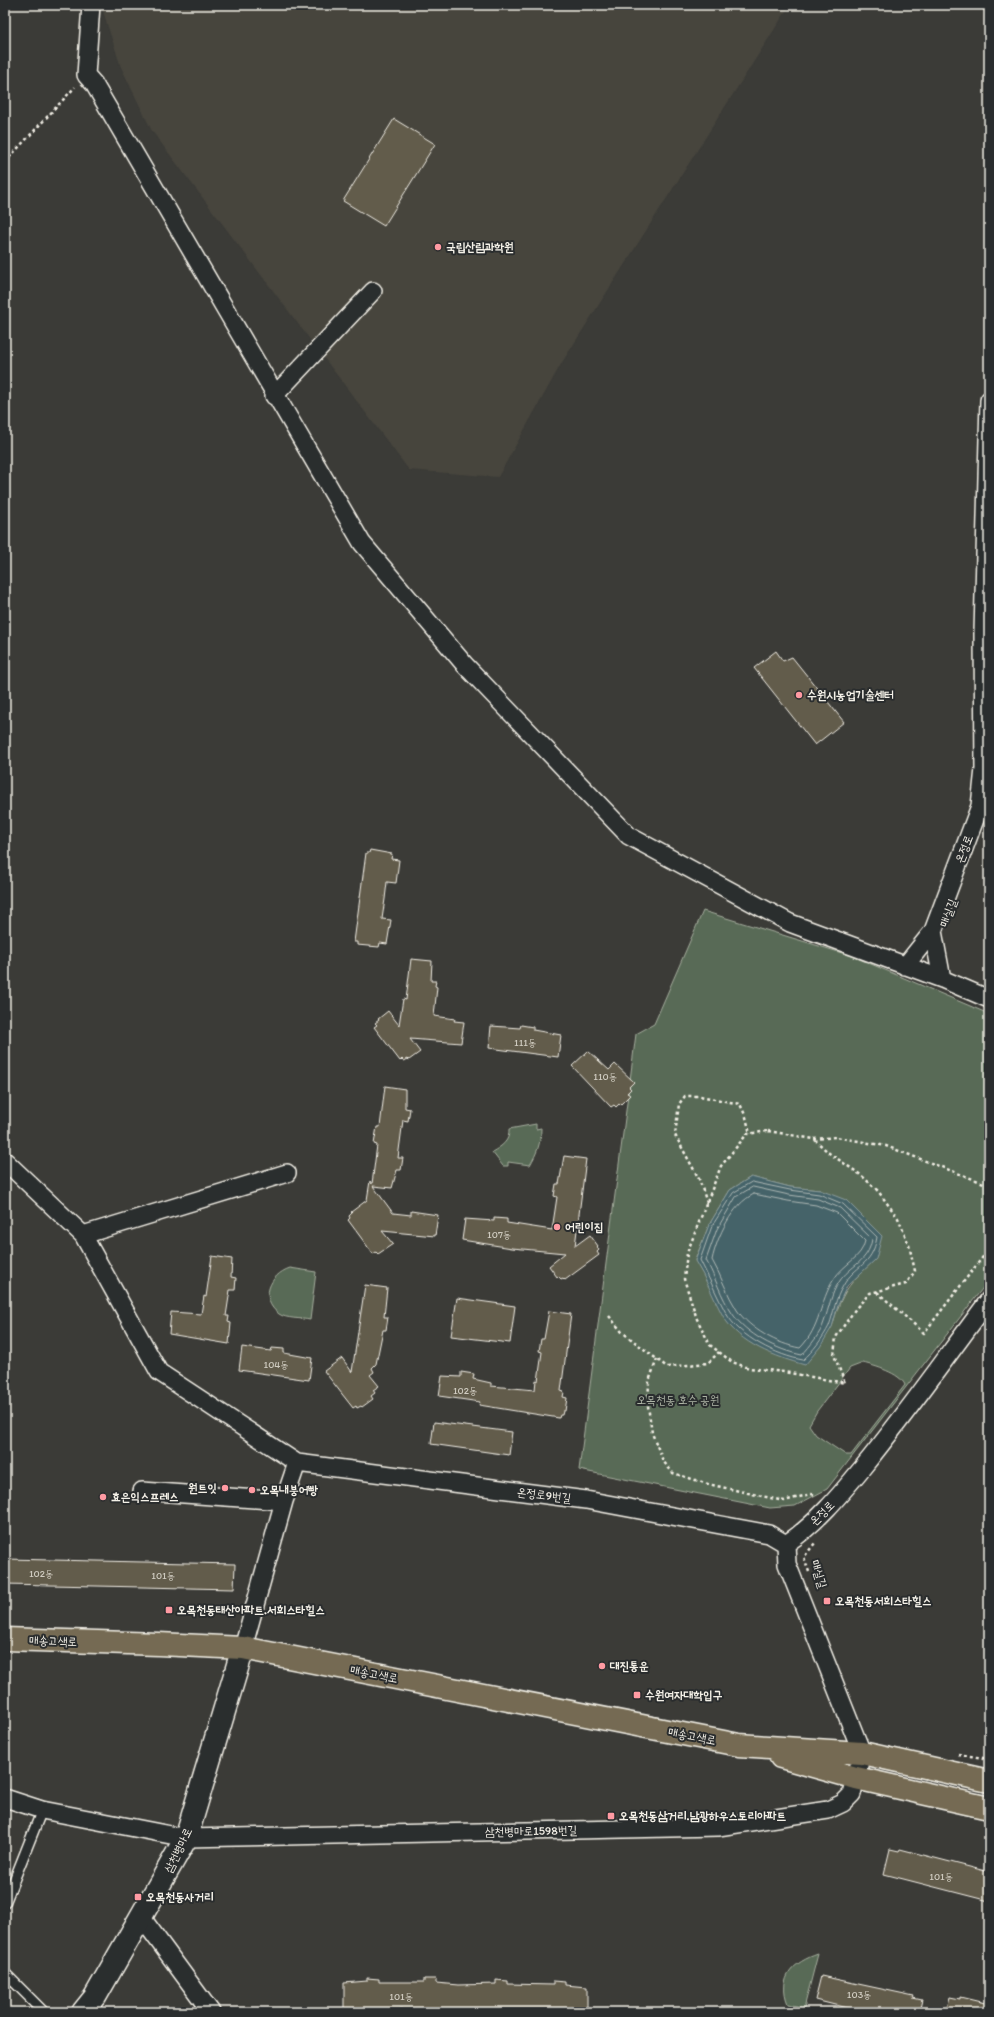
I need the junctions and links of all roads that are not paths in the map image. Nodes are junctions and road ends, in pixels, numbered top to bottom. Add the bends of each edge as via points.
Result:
1 (91, 5) edge
2 (373, 292) dead end
3 (274, 396) junction
4 (989, 400) edge
5 (933, 931) junction
6 (905, 966) junction
7 (942, 979) junction
8 (989, 999) edge
9 (5, 1161) edge
10 (287, 1173) dead end
11 (83, 1235) junction
12 (989, 1300) edge
13 (297, 1463) junction
14 (142, 1491) dead end
15 (284, 1501) junction
16 (786, 1544) junction
17 (5, 1640) edge
18 (243, 1648) junction
19 (739, 1746) junction
20 (862, 1753) junction
21 (856, 1778) junction
22 (989, 1781) edge
23 (5, 1798) edge
24 (989, 1808) edge
25 (42, 1810) junction
26 (186, 1838) junction
27 (5, 1903) edge
28 (142, 1918) junction
29 (5, 1973) edge
30 (44, 2012) edge
31 (83, 2012) edge
32 (211, 2012) edge

1 - 3 street via 86,75 94,84
2 - 3 street
3 - 6 street via 362,543 465,665 628,836 790,923
4 - 5 street, 온정로 via 983,633 984,769 980,806
5 - 6 street
5 - 7 street
6 - 7 street
7 - 8 street
9 - 11 street
10 - 11 street
11 - 13 street via 159,1372
12 - 16 street, 온정로 via 890,1433 835,1500 799,1536
13 - 15 street
13 - 16 street, 온정로9번길 via 586,1500 768,1534
14 - 15 street
15 - 18 street
16 - 20 street via 787,1564
17 - 18 main road, 매송고색로
18 - 19 main road, 매송고색로
18 - 26 street, 삼천병마로
19 - 20 main road, 매송고색로
19 - 21 main road, 매송고색로
20 - 21 street, 삼천병마로1598번길
20 - 22 main road, 매송고색로
21 - 24 main road, 매송고색로
21 - 26 street, 삼천병마로1598번길 via 852,1794 843,1804 828,1810 718,1827
23 - 25 street, 삼천병마로1598번길
25 - 26 street, 삼천병마로1598번길
25 - 27 lane
26 - 28 street, 삼천병마로
28 - 31 street, 삼천병마로 via 95,1997
28 - 32 street
29 - 30 lane

